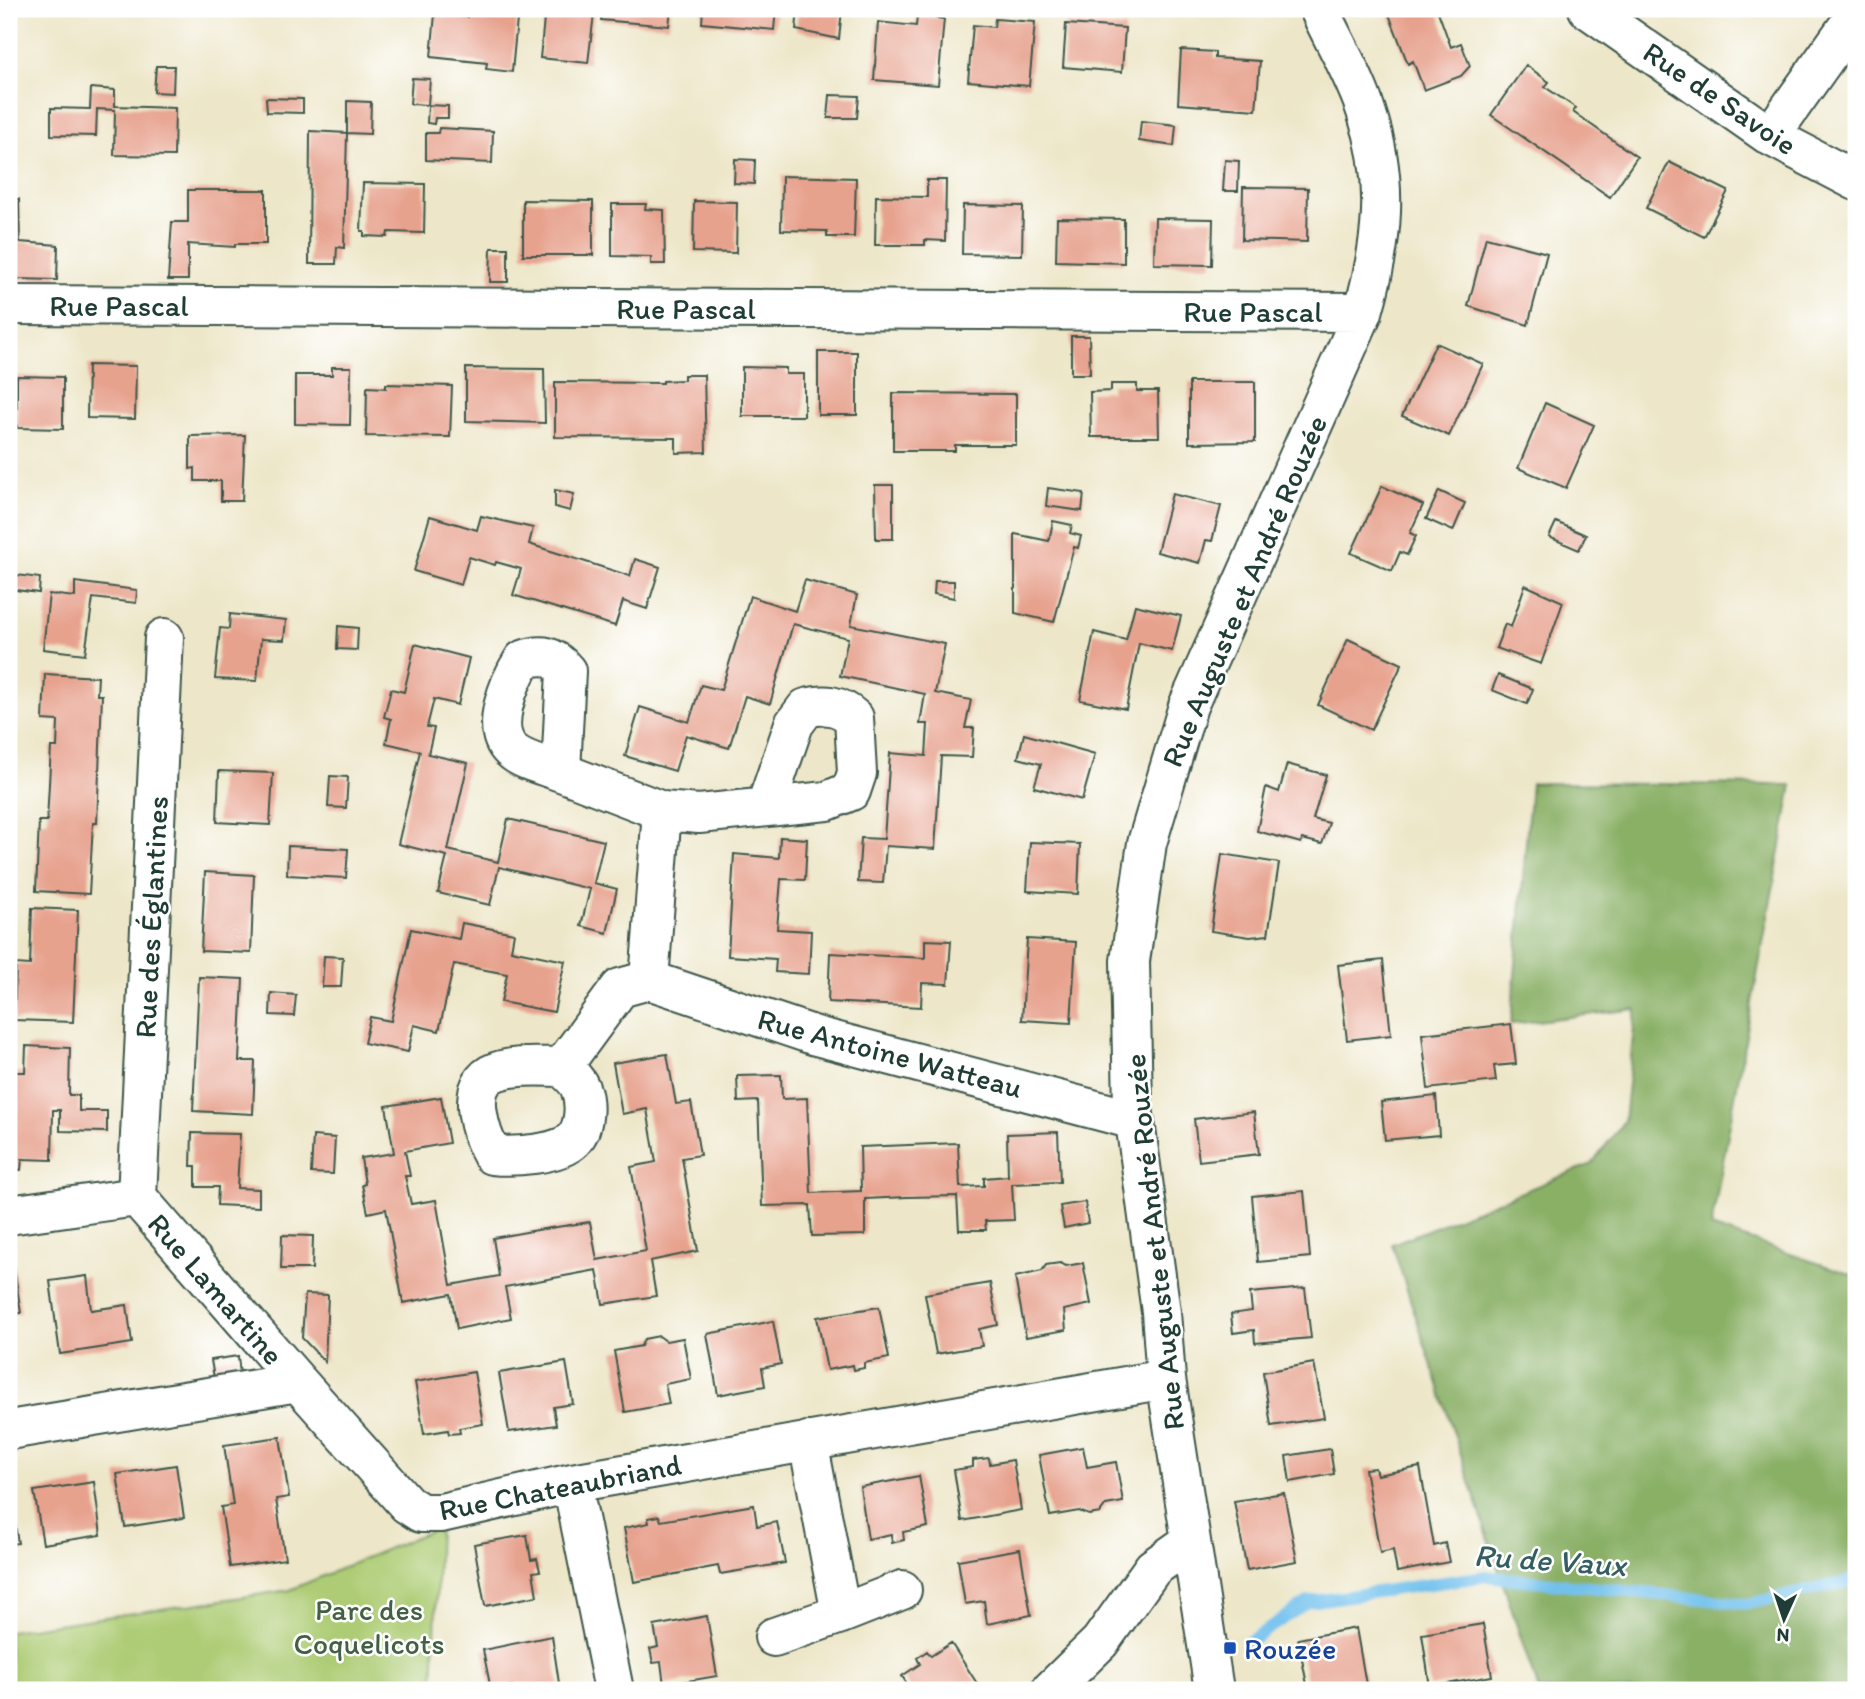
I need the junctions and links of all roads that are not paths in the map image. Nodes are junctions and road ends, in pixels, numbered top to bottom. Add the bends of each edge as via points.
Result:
1 (1319, 9) edge
2 (1588, 9) edge
3 (1856, 15) edge
4 (1770, 136) junction
5 (1856, 181) edge
6 (9, 305) edge
7 (1363, 312) junction
8 (164, 638) dead end
9 (561, 772) dead end
10 (766, 806) dead end
11 (662, 811) junction
12 (649, 980) junction
13 (562, 1067) dead end
14 (1134, 1119) junction
15 (137, 1197) junction
16 (9, 1214) edge
17 (1166, 1380) junction
18 (298, 1382) junction
19 (9, 1430) edge
20 (808, 1441) junction
21 (572, 1483) junction
22 (1190, 1542) junction
23 (902, 1590) dead end
24 (841, 1614) junction
25 (774, 1637) dead end
26 (614, 1690) edge
27 (1051, 1690) edge
28 (1214, 1690) edge

1 - 7 street, Rue Auguste et André Rouzée via 1366,110 1380,168 1378,257
2 - 4 street, Rue de Savoie
3 - 4 street
4 - 5 street, Rue de Savoie
6 - 7 street, Rue Pascal
7 - 14 street, Rue Auguste et André Rouzée via 1188,706 1165,778 1147,843 1130,961
8 - 15 street, Rue des Églantines
9 - 11 street
10 - 11 street via 699,814
11 - 12 street
12 - 13 street via 620,988
12 - 14 street, Rue Antoine Watteau via 816,1036
14 - 17 street, Rue Auguste et André Rouzée
15 - 16 street, Rue Lamartine
15 - 18 street, Rue Lamartine
17 - 20 street, Rue Chateaubriand
17 - 22 street, Rue Auguste et André Rouzée
18 - 19 street
18 - 21 street, Rue Chateaubriand via 407,1504 421,1513 441,1513
20 - 21 street, Rue Chateaubriand
20 - 24 street
21 - 26 street
22 - 27 street via 1153,1568 1100,1642
22 - 28 street, Rue Auguste et André Rouzée
23 - 24 street
24 - 25 street

